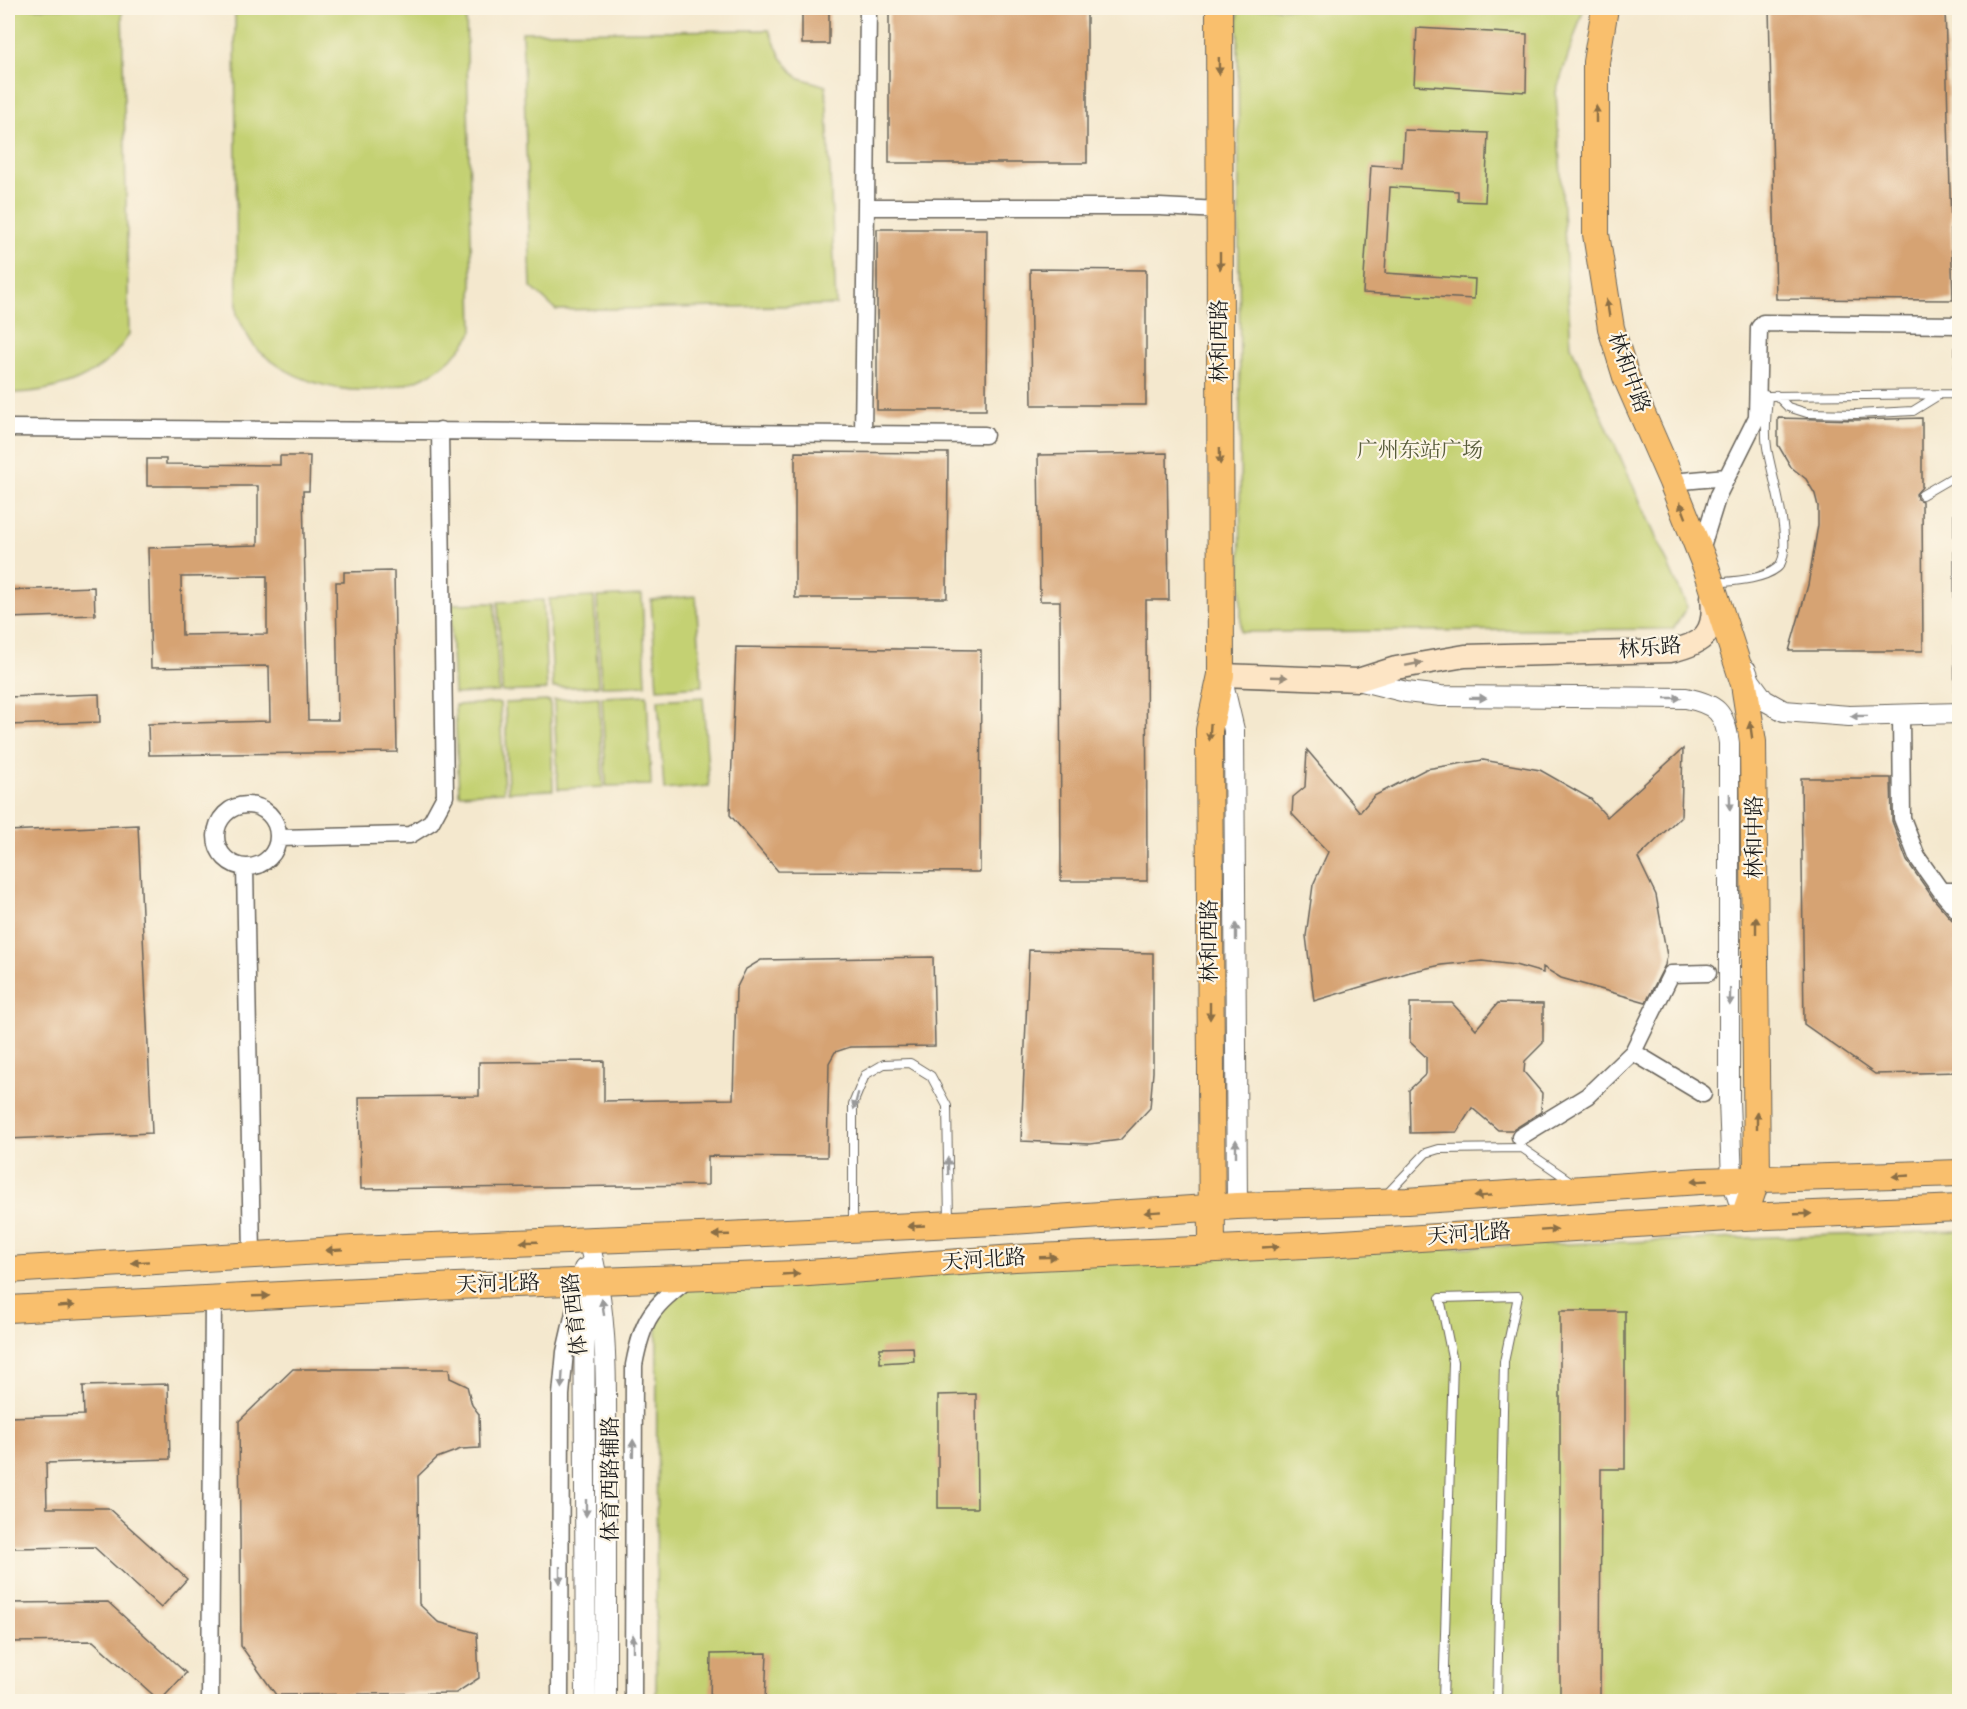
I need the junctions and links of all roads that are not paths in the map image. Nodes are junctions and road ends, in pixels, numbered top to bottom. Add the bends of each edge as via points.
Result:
1 (868, 8) edge
2 (1219, 8) edge
3 (1605, 8) edge
4 (866, 207) junction
5 (1220, 210) junction
6 (1959, 327) edge
7 (1940, 394) junction
8 (1958, 394) junction
9 (1767, 395) junction
10 (8, 428) edge
11 (440, 430) junction
12 (863, 434) junction
13 (985, 435) dead end
14 (1958, 474) junction
15 (1726, 477) junction
16 (1672, 482) junction
17 (1922, 495) dead end
18 (1700, 554) junction
19 (1711, 584) junction
20 (1221, 675) junction
21 (1358, 680) junction
22 (1959, 713) edge
23 (1901, 715) junction
24 (1729, 743) joint
25 (278, 838) junction
26 (245, 867) junction
27 (1941, 891) junction
28 (1959, 891) edge
29 (1959, 913) edge
30 (1708, 973) dead end
31 (1633, 1052) junction
32 (1703, 1094) dead end
33 (1520, 1137) dead end
34 (1959, 1173) edge
35 (1744, 1179) junction
36 (1581, 1188) junction
37 (1380, 1202) junction
38 (1237, 1206) junction
39 (1211, 1208) junction
40 (1959, 1208) edge
41 (1744, 1217) junction
42 (949, 1225) junction
43 (853, 1229) junction
44 (588, 1240) junction
45 (453, 1245) junction
46 (1212, 1249) junction
47 (252, 1255) junction
48 (8, 1270) edge
49 (690, 1278) junction
50 (590, 1281) junction
51 (456, 1286) junction
52 (213, 1298) junction
53 (8, 1309) edge
54 (210, 1701) edge
55 (560, 1701) edge
56 (586, 1701) edge
57 (606, 1701) edge
58 (633, 1701) edge
59 (1443, 1701) edge
60 (1497, 1701) edge

1 - 4 street
2 -> 5 main road, 林和西路
16 -> 3 main road, 林和中路 via 1623,367 1611,328 1596,234 1596,62
4 - 5 street
4 - 12 street
5 -> 20 main road, 林和西路
6 - 8 lane
6 - 9 street via 1763,323 1759,328
7 - 8 lane
7 - 9 lane
7 - 9 lane via 1913,411 1857,414 1807,413
8 - 14 lane
9 - 15 street
9 - 19 lane via 1766,445 1785,557 1778,568 1766,573
10 - 11 street
11 - 12 street
11 - 25 street via 445,796 431,822 410,835
12 - 13 street
14 - 17 lane
14 - 22 lane
15 - 16 street
15 - 18 street
18 -> 16 main road, 林和中路
18 - 19 main road, 林和中路
21 -> 19 main road, 林乐路 via 1396,668 1465,656 1685,648 1698,642 1712,626
23 -> 19 street via 1806,715 1784,711 1764,700 1750,681
35 -> 19 main road, 林和中路 via 1755,770 1744,684
20 -> 21 main road, 林乐路
38 -> 20 street, 林和西路 via 1234,730
20 -> 39 main road, 林和西路 via 1209,730
21 -> 24 street, 林乐路 via 1441,696 1686,698 1719,712
22 - 23 street
23 - 27 street via 1902,818 1917,857
24 -> 35 street, 林和中路 via 1729,1100
25 - 26 street via 269,859
25 - 26 street via 275,822 261,808 239,806 230,810 216,827 217,848 232,864
26 - 47 street
27 - 28 street
27 - 29 street
30 - 31 street via 1671,974
31 - 32 street
31 - 33 street via 1587,1096
34 -> 35 main road, 天河北路
35 -> 36 main road, 天河北路
35 - 41 main road, 林和中路
36 -> 37 main road, 天河北路
36 - 37 lane via 1522,1148 1439,1149 1426,1153
37 - 38 main road, 天河北路
38 - 39 main road, 天河北路
39 -> 42 main road, 天河北路
39 - 46 main road, 林和西路
41 -> 40 main road, 天河北路
46 -> 41 main road, 天河北路
42 -> 43 main road, 天河北路
42 -> 43 lane via 947,1106 932,1076 910,1063 902,1063 884,1064 865,1075 853,1104
43 -> 44 main road, 天河北路
44 -> 45 main road, 天河北路
44 - 50 street, 体育西路
45 -> 47 main road, 天河北路
45 - 51 main road
49 -> 46 main road, 天河北路
47 -> 48 main road, 天河北路
49 - 50 main road, 天河北路
58 -> 49 street, 体育西路辅路 via 634,1365 638,1342 653,1308
50 - 51 main road, 天河北路
50 -> 55 street via 565,1352 561,1395
50 -> 56 street, 体育西路
57 -> 50 street, 体育西路 via 604,1318
52 -> 51 main road, 天河北路
53 -> 52 main road, 天河北路
52 - 54 street
59 - 60 lane via 1453,1362 1440,1298 1518,1296 1504,1362

